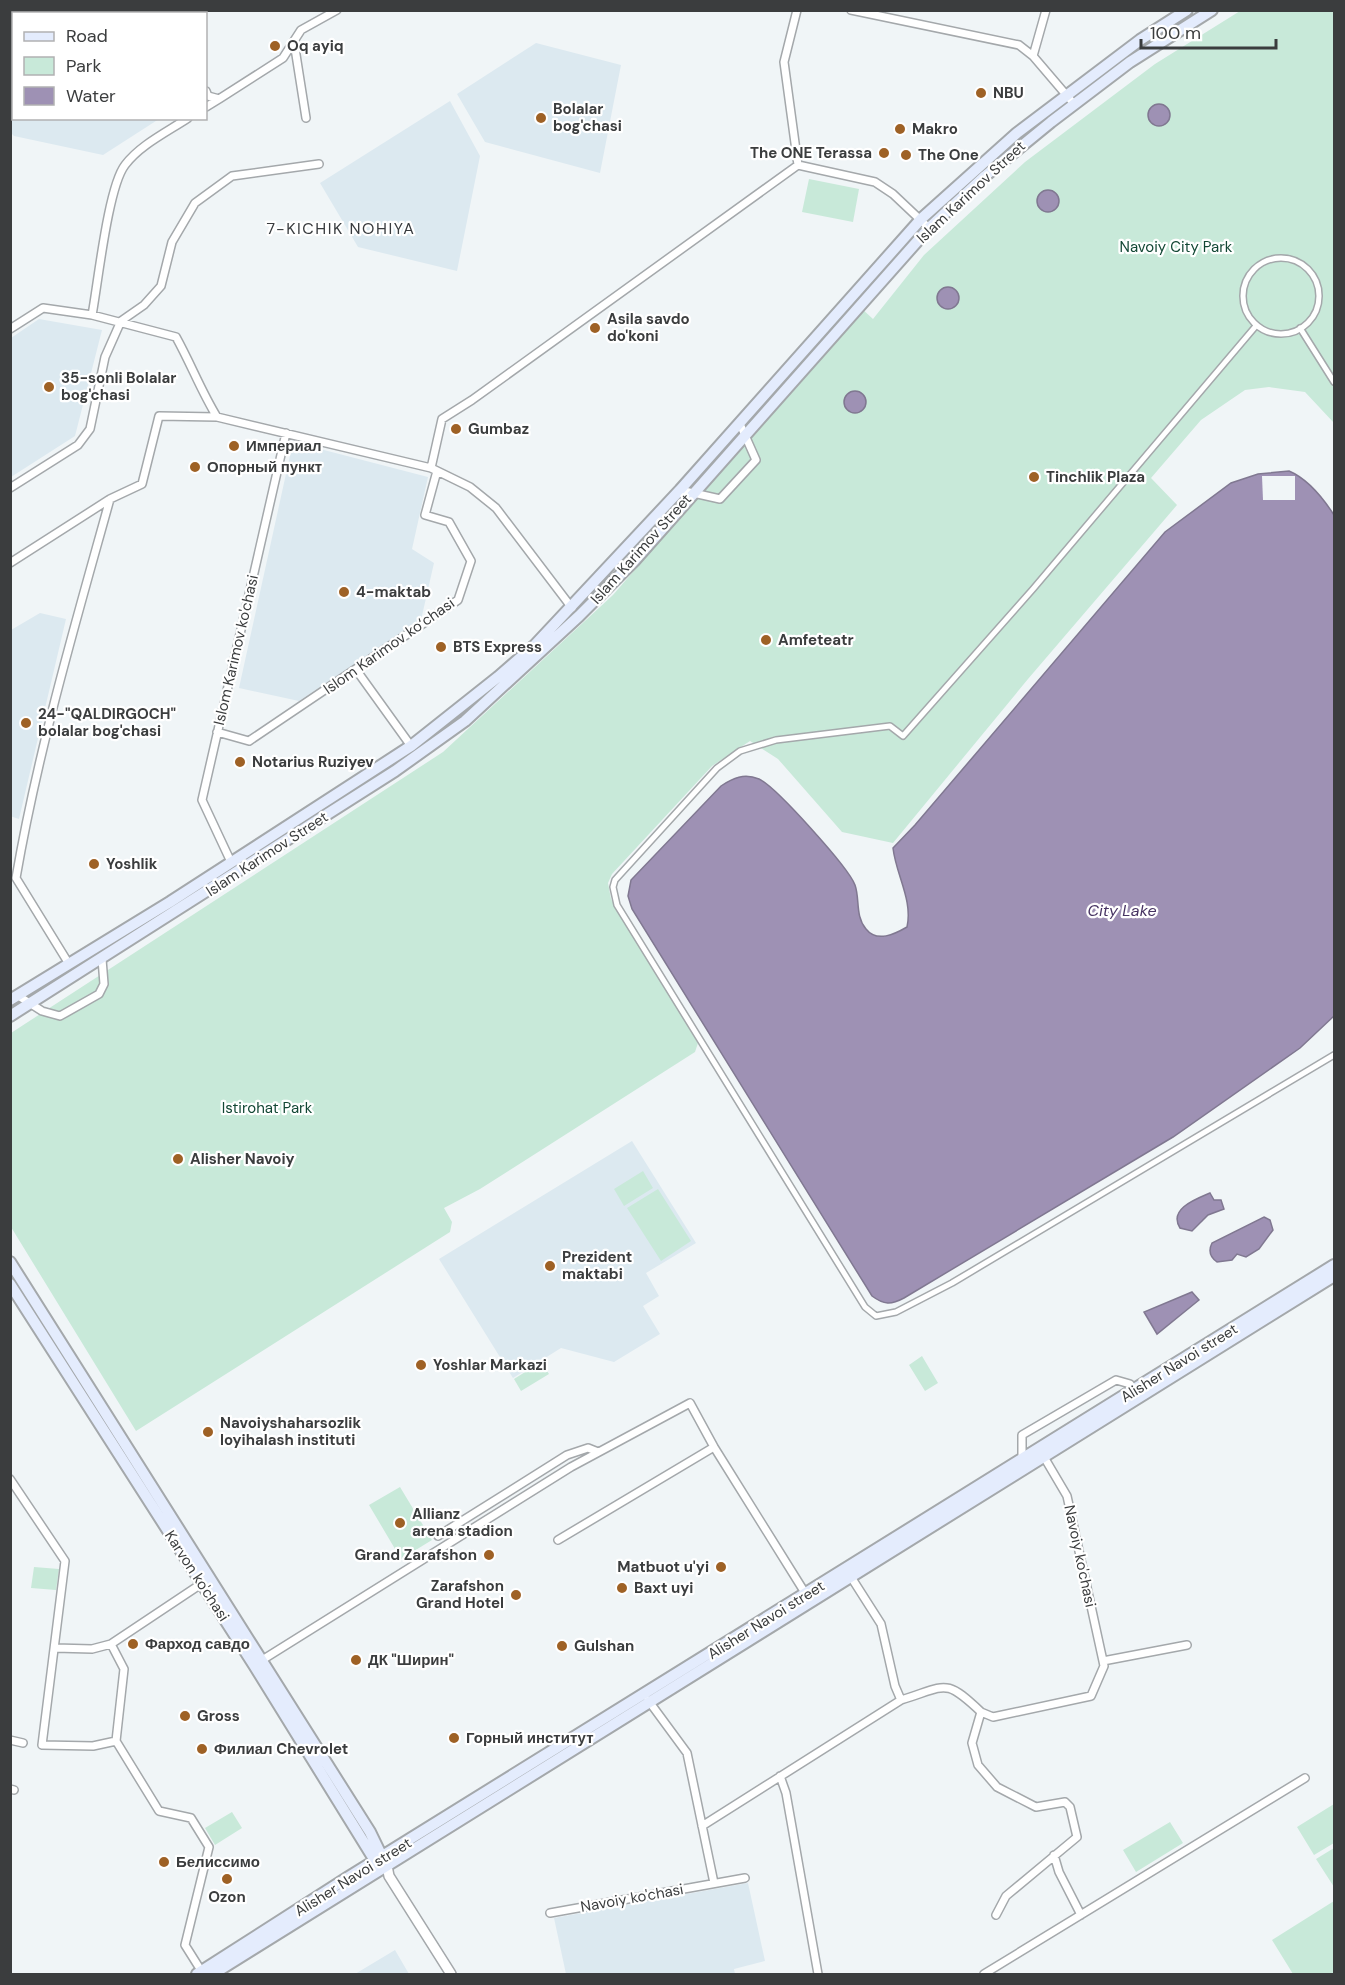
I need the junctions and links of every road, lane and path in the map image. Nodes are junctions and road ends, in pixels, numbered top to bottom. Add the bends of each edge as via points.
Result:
1 (337, 10) edge
2 (797, 10) edge
3 (851, 10) edge
4 (1046, 10) edge
5 (1187, 10) edge
6 (1212, 10) edge
7 (294, 42) junction
8 (1033, 56) junction
9 (207, 94) edge
10 (1066, 94) junction
11 (219, 99) junction
12 (1074, 104) junction
13 (207, 106) edge
14 (306, 117) dead end
15 (185, 120) edge
16 (319, 164) dead end
17 (798, 165) junction
18 (921, 219) junction
19 (929, 228) junction
20 (92, 315) junction
21 (121, 321) junction
22 (1255, 327) junction
23 (1300, 328) junction
24 (10, 329) edge
25 (1335, 382) edge
26 (217, 417) junction
27 (740, 424) junction
28 (286, 433) junction
29 (746, 436) junction
30 (434, 470) junction
31 (10, 488) edge
32 (680, 490) junction
33 (692, 493) junction
34 (110, 500) junction
35 (10, 563) edge
36 (571, 607) junction
37 (579, 616) junction
38 (357, 671) junction
39 (217, 732) junction
40 (411, 746) junction
41 (231, 862) junction
42 (102, 959) junction
43 (69, 964) junction
44 (14, 997) edge
45 (30, 1004) junction
46 (10, 1016) edge
47 (1335, 1055) edge
48 (10, 1262) edge
49 (1335, 1265) edge
50 (1335, 1276) edge
51 (23, 1281) junction
52 (11, 1287) edge
53 (1234, 1334) junction
54 (1181, 1366) junction
55 (1135, 1391) junction
56 (714, 1447) junction
57 (598, 1452) junction
58 (1033, 1459) junction
59 (10, 1479) edge
60 (438, 1536) dead end
61 (558, 1540) dead end
62 (851, 1577) junction
63 (206, 1580) junction
64 (809, 1598) junction
65 (111, 1644) junction
66 (1187, 1645) dead end
67 (55, 1647) junction
68 (1103, 1661) junction
69 (259, 1662) junction
70 (647, 1699) junction
71 (901, 1700) junction
72 (981, 1712) junction
73 (10, 1740) edge
74 (116, 1741) junction
75 (23, 1743) dead end
76 (780, 1776) junction
77 (1305, 1778) dead end
78 (702, 1826) junction
79 (1054, 1855) junction
80 (383, 1866) junction
81 (745, 1878) dead end
82 (714, 1883) junction
83 (550, 1913) dead end
84 (996, 1916) dead end
85 (1082, 1916) junction
86 (204, 1974) edge
87 (451, 1974) edge
88 (818, 1974) edge
89 (984, 1974) edge

1 - 7 street via 301,30
2 - 17 street via 784,62
3 - 8 street via 1019,45
4 - 8 street
5 - 10 main road, Islam Karimov Street
6 - 12 main road, Islam Karimov Street via 1130,62
7 - 11 street via 283,58
7 - 14 street
8 - 10 street
9 - 11 street
10 - 12 street
10 - 18 main road, Islam Karimov Street
11 - 13 street
12 - 19 main road, Islam Karimov Street
15 - 20 street via 141,149 124,166 111,205
16 - 21 street via 232,176 195,203 172,242 161,286 144,305
17 - 18 street via 875,182
17 - 30 street via 442,419
18 - 19 street
18 - 27 main road, Islam Karimov Street
19 - 29 main road, Islam Karimov Street
20 - 21 street
20 - 24 street via 43,308
21 - 26 street via 176,337
21 - 31 street via 105,357 90,429 78,445
22 - 23 street via 1278,334
22 - 23 street via 1243,306 1243,291 1248,276 1258,265 1275,258 1302,264 1317,283 1316,309
22 - 47 street via 903,736 890,726 776,740 740,750 717,768 615,880 613,887 617,905 667,988 865,1307 876,1316 896,1312 952,1283
23 - 25 street
26 - 28 street
26 - 34 street via 159,416 142,484
27 - 29 street
27 - 32 main road, Islam Karimov Street
28 - 30 street
28 - 39 street, Islom Karimov ko'chasi
29 - 33 main road, Islam Karimov Street
29 - 33 street via 756,460 720,499
30 - 36 street via 470,487 496,508
30 - 38 street, Islom Karimov ko‘chasi via 425,515 449,522 471,561 458,600
32 - 33 street
32 - 36 main road, Islam Karimov Street
33 - 37 main road, Islam Karimov Street via 634,561
34 - 35 street
34 - 43 street via 74,620 16,878
36 - 37 street
36 - 40 main road, Islam Karimov Street via 527,651
37 - 42 main road, Islam Karimov Street via 432,747
38 - 39 street, Islom Karimov ko‘chasi via 249,741
38 - 40 street
39 - 41 street, Islom Karimov ko'chasi via 202,800
40 - 41 main road, Islam Karimov Street
41 - 43 main road, Islam Karimov Street
42 - 45 main road, Islam Karimov Street
42 - 45 street via 104,984 99,994 60,1016
43 - 44 main road, Islam Karimov Street
44 - 45 street
45 - 46 main road, Islam Karimov Street
48 - 51 main road
49 - 53 main road, Alisher Navoi street
50 - 53 main road, Alisher Navoi street
51 - 52 street
51 - 63 main road
52 - 63 main road, Karvon ko'chasi
53 - 54 main road, Alisher Navoi street
54 - 55 main road, Alisher Navoi street
54 - 58 main road, Alisher Navoi street
55 - 58 main road, Alisher Navoi street
55 - 58 street via 1130,1384 1116,1380 1022,1435
56 - 57 street via 690,1403
56 - 61 street
56 - 64 street
57 - 60 street via 588,1448 567,1455
57 - 69 street
58 - 62 main road, Alisher Navoi street
58 - 64 main road, Alisher Navoi street
58 - 68 street, Navoiy ko'chasi via 1067,1496
59 - 67 street via 65,1561
62 - 64 main road, Alisher Navoi street
62 - 71 street via 881,1624 894,1686
63 - 65 street
63 - 69 main road, Karvon ko'chasi
64 - 70 main road, Alisher Navoi street
65 - 67 street via 92,1649
65 - 74 street via 124,1669
66 - 68 street
67 - 74 street via 42,1745 93,1746
68 - 72 street via 1091,1696 993,1717
69 - 80 main road, Karvon ko'chasi
70 - 78 street via 687,1753
70 - 80 main road, Alisher Navoi street
71 - 72 street via 947,1686
71 - 76 street
72 - 79 street via 972,1743 978,1765 997,1787 1036,1807 1065,1802 1070,1807 1077,1837
73 - 75 street
74 - 86 street via 159,1811 191,1818 209,1847 185,1945
76 - 78 street
76 - 88 street
77 - 85 street
78 - 82 street
79 - 84 street via 1006,1896
79 - 85 street
80 - 86 main road, Alisher Navoi street
80 - 87 street
81 - 82 street, Navoiy ko'chasi
82 - 83 street, Navoiy ko'chasi
85 - 89 street

